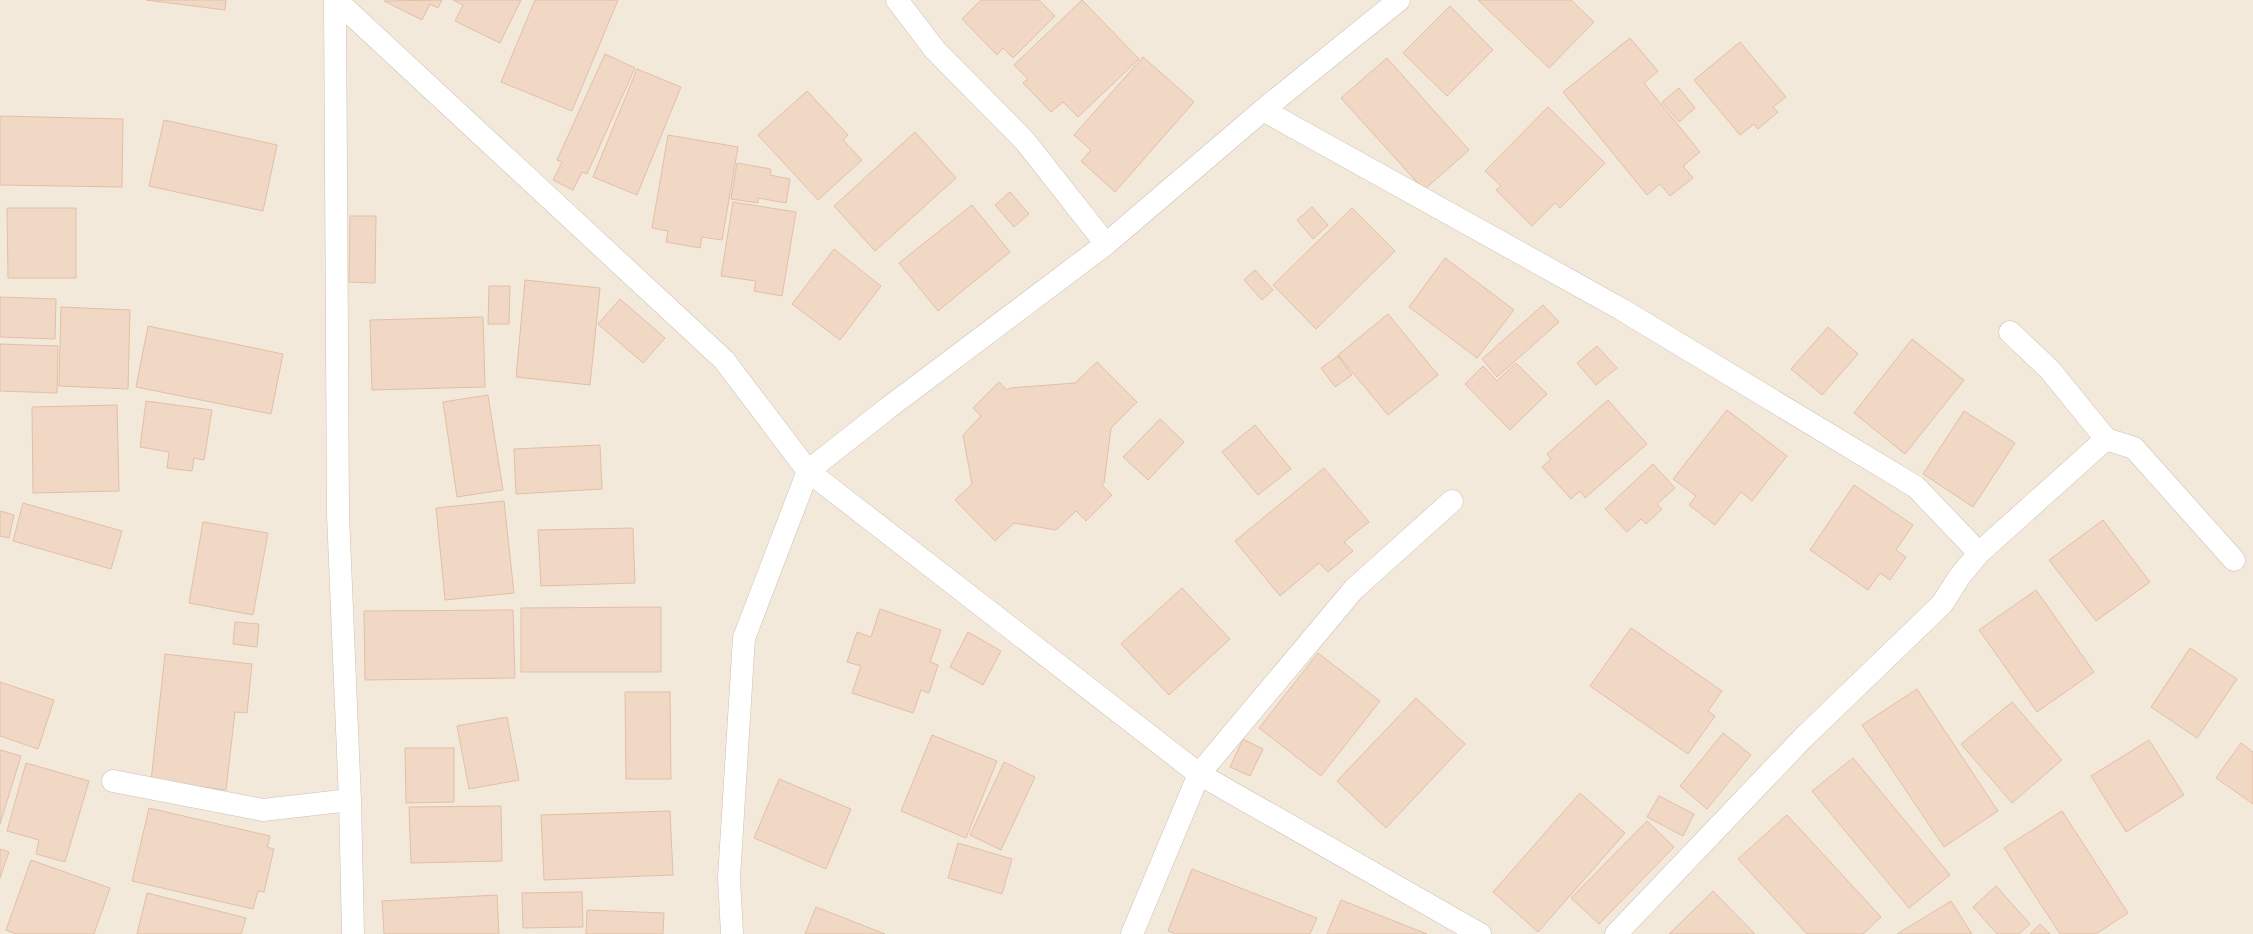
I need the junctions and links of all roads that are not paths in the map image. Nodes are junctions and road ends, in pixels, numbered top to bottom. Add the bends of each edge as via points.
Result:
1 (336, 0) edge
2 (897, 0) edge
3 (1399, 0) edge
4 (1262, 110) junction
5 (1106, 244) junction
6 (2010, 332) dead end
7 (2106, 439) junction
8 (808, 472) junction
9 (1452, 501) dead end
10 (1979, 554) junction
11 (2234, 560) dead end
12 (1199, 774) junction
13 (113, 781) dead end
14 (350, 800) junction
15 (353, 934) edge
16 (732, 934) edge
17 (1132, 934) edge
18 (1480, 934) edge
19 (1616, 934) edge

1 - 8 street via 724,360
1 - 14 street via 338,514
2 - 5 street via 935,50 1024,140
3 - 4 street
4 - 5 street
4 - 10 street via 1621,309 1916,487
5 - 8 street via 888,408
6 - 7 street via 2050,370
7 - 10 street
7 - 11 street via 2134,448
8 - 12 street
8 - 16 street via 744,638 729,878
9 - 12 street via 1354,589
10 - 19 street via 1960,576 1942,604 1803,738
12 - 17 street
12 - 18 street
13 - 14 street via 263,810
14 - 15 street

